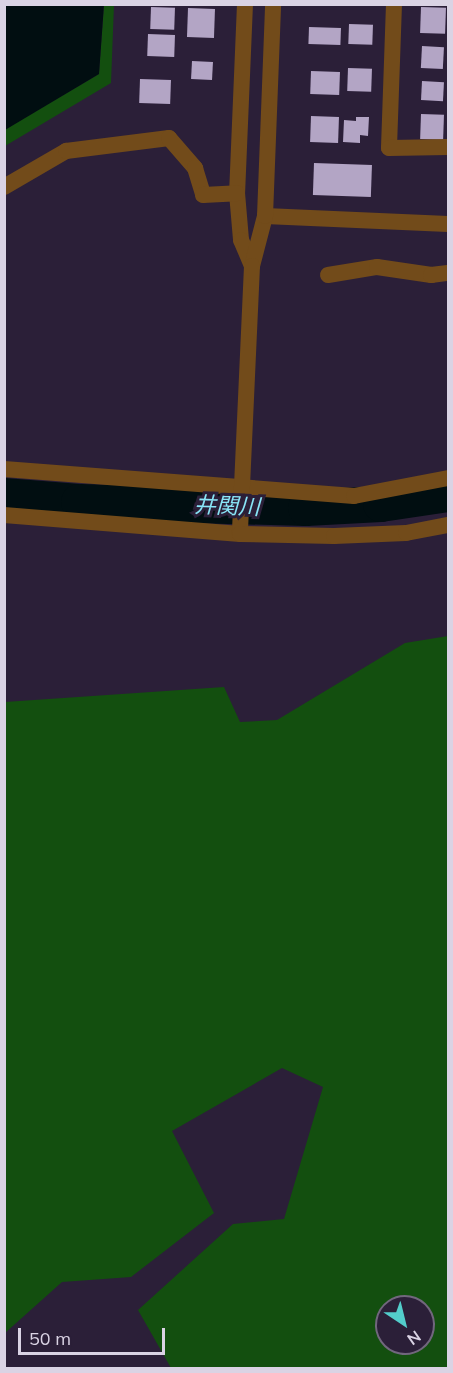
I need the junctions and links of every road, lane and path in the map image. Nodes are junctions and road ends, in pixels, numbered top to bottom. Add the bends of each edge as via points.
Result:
1 (245, 4) edge
2 (273, 4) edge
3 (394, 4) edge
4 (448, 147) edge
5 (4, 187) edge
6 (237, 193) junction
7 (265, 216) junction
8 (448, 224) edge
9 (252, 266) junction
10 (448, 273) edge
11 (328, 275) dead end
12 (4, 469) edge
13 (448, 478) edge
14 (243, 488) junction
15 (4, 515) edge
16 (448, 525) edge
17 (240, 534) junction

1 - 6 street
2 - 7 street
3 - 4 street via 388,148
5 - 6 street via 66,151 169,138 195,168 203,195
6 - 9 street via 241,240
7 - 8 street
7 - 9 street
9 - 14 street
10 - 11 street via 431,275 376,267
12 - 14 street
13 - 14 street via 354,495
14 - 17 street
15 - 17 street
16 - 17 street via 406,533

